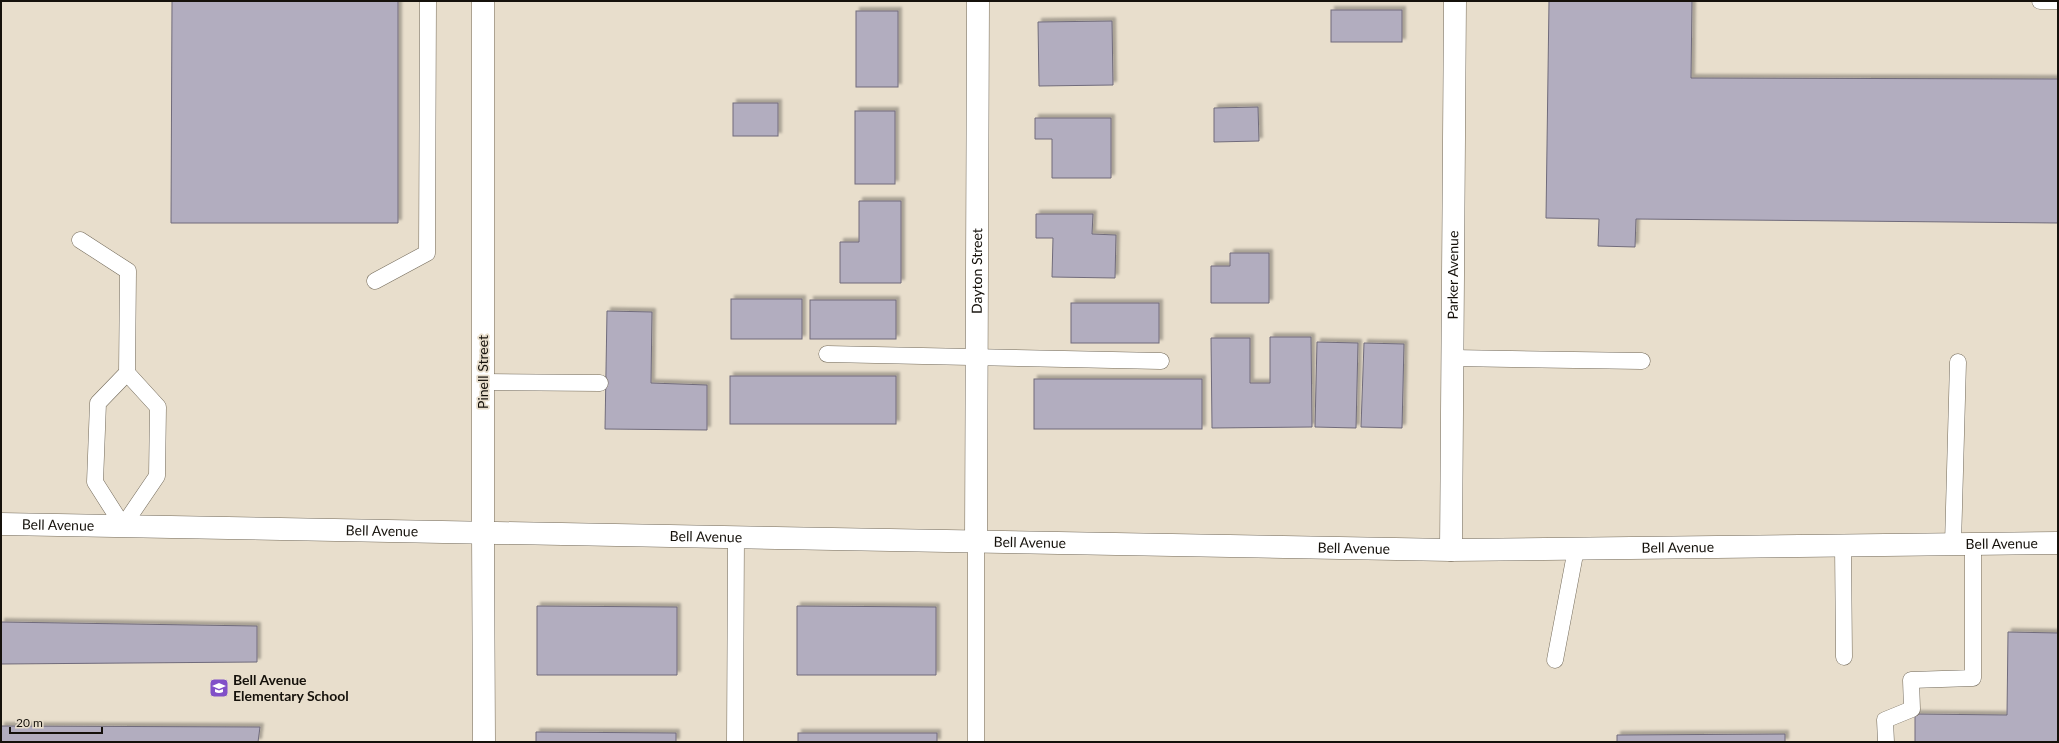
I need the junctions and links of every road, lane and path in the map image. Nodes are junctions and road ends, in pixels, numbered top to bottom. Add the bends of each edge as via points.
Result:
1 (428, 1) edge
2 (483, 1) edge
3 (978, 1) edge
4 (1455, 1) edge
5 (2040, 1) edge
6 (2058, 1) edge
7 (80, 240) dead end
8 (375, 281) dead end
9 (827, 354) dead end
10 (976, 356) junction
11 (1453, 358) junction
12 (1161, 360) dead end
13 (1642, 360) dead end
14 (1958, 362) dead end
15 (127, 373) junction
16 (483, 382) junction
17 (600, 383) dead end
18 (1, 524) edge
19 (123, 526) junction
20 (483, 532) junction
21 (736, 536) junction
22 (976, 541) junction
23 (2058, 543) edge
24 (1963, 544) junction
25 (1843, 545) junction
26 (1576, 549) junction
27 (1451, 550) junction
28 (1844, 657) dead end
29 (1555, 660) dead end
30 (484, 742) edge
31 (735, 742) edge
32 (976, 742) edge
33 (1886, 742) edge

1 - 8 lane via 427,253
2 - 16 main road, Pinell Street
3 - 10 main road, Dayton Street
4 - 11 main road, Parker Avenue
5 - 6 lane
7 - 15 lane via 128,271
9 - 10 lane
10 - 12 lane
10 - 22 main road, Dayton Street
11 - 13 lane
11 - 27 main road, Parker Avenue
14 - 24 lane
15 - 19 lane via 98,403 95,482
15 - 19 lane via 158,408 157,476
16 - 17 lane
16 - 20 main road, Pinell Street
18 - 19 main road, Bell Avenue
19 - 20 main road, Bell Avenue
20 - 21 main road, Bell Avenue
20 - 30 main road, Pinell Street
21 - 22 main road, Bell Avenue
21 - 31 lane
22 - 27 main road, Bell Avenue
22 - 32 lane
23 - 24 main road, Bell Avenue
24 - 25 main road, Bell Avenue
24 - 33 lane via 1973,678 1911,680 1912,709 1885,720
25 - 26 main road, Bell Avenue
25 - 28 lane
26 - 27 main road, Bell Avenue
26 - 29 lane

